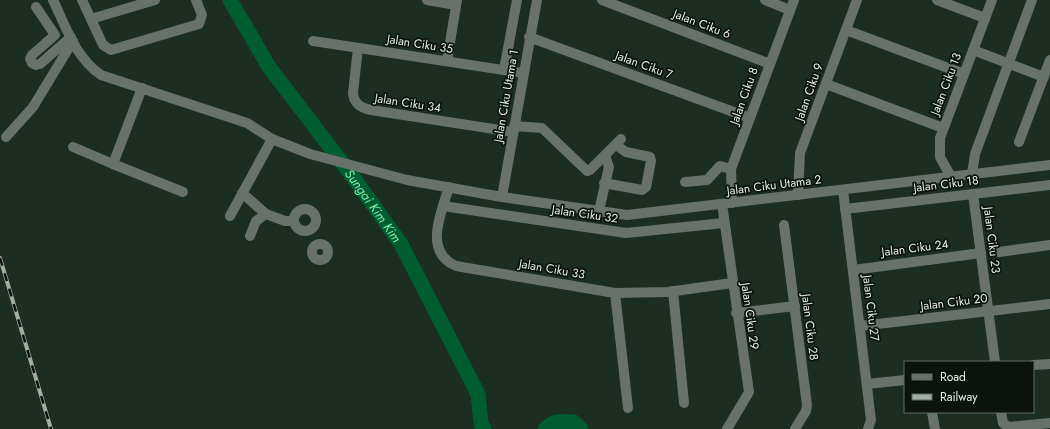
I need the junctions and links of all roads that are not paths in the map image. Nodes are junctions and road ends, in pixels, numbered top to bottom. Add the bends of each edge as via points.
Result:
1 (53, 0) edge
2 (82, 0) edge
3 (155, 0) edge
4 (196, 0) edge
5 (426, 0) edge
6 (517, 0) edge
7 (537, 0) edge
8 (764, 0) edge
9 (857, 0) edge
10 (937, 0) edge
11 (992, 0) edge
12 (1032, 0) edge
13 (607, 1) edge
14 (457, 2) edge
15 (792, 5) edge
16 (36, 7) dead end
17 (985, 18) junction
18 (91, 19) junction
19 (846, 30) junction
20 (55, 35) junction
21 (529, 37) junction
22 (72, 39) junction
23 (313, 41) dead end
24 (61, 45) junction
25 (358, 48) junction
26 (973, 50) junction
27 (1050, 60) edge
28 (447, 62) junction
29 (1008, 63) junction
30 (770, 64) junction
31 (504, 70) junction
32 (523, 73) junction
33 (964, 74) junction
34 (1044, 77) junction
35 (826, 84) junction
36 (142, 88) junction
37 (750, 118) junction
38 (943, 128) junction
39 (514, 129) junction
40 (6, 137) dead end
41 (272, 139) junction
42 (1019, 142) dead end
43 (73, 147) dead end
44 (605, 156) junction
45 (113, 164) junction
46 (1050, 165) edge
47 (731, 169) junction
48 (972, 174) junction
49 (951, 177) junction
50 (685, 182) dead end
51 (604, 183) junction
52 (1050, 185) edge
53 (449, 187) junction
54 (843, 190) junction
55 (183, 192) dead end
56 (242, 193) junction
57 (973, 194) junction
58 (798, 195) junction
59 (502, 197) junction
60 (727, 203) junction
61 (443, 206) junction
62 (845, 209) junction
63 (599, 211) junction
64 (266, 214) junction
65 (230, 216) dead end
66 (294, 221) junction
67 (724, 223) junction
68 (784, 225) dead end
69 (311, 229) junction
70 (250, 236) dead end
71 (320, 244) dead end
72 (1050, 245) edge
73 (999, 252) dead end
74 (981, 253) junction
75 (853, 270) junction
76 (732, 283) junction
77 (673, 291) junction
78 (615, 293) junction
79 (1050, 304) edge
80 (795, 306) junction
81 (988, 311) junction
82 (736, 313) junction
83 (860, 326) junction
84 (995, 361) edge
85 (1050, 364) edge
86 (1034, 366) edge
87 (904, 380) edge
88 (867, 384) junction
89 (684, 402) dead end
90 (628, 408) dead end
91 (932, 413) edge
92 (1001, 413) edge
93 (1050, 423) edge
94 (728, 428) edge
95 (795, 429) edge
96 (868, 429) edge
97 (935, 429) edge

1 - 22 street, Jalan Ciku Utama 2
2 - 18 street
3 - 18 street
4 - 18 street via 202,19 196,26 114,50 105,47
5 - 14 street
6 - 31 street
7 - 21 street, Jalan Ciku Utama 1
8 - 15 street
9 - 19 street, Jalan Ciku 9
10 - 17 street
11 - 17 street, Jalan Ciku 13
12 - 29 street
13 - 30 street, Jalan Ciku 6
14 - 28 street
15 - 30 street, Jalan Ciku 8
16 - 20 street
17 - 26 street, Jalan Ciku 13
19 - 33 street
19 - 35 street, Jalan Ciku 9
20 - 24 street
20 - 24 street via 31,56 32,63 40,64
21 - 32 street, Jalan Ciku Utama 1
21 - 37 street, Jalan Ciku 7
22 - 24 street
22 - 36 street, Jalan Ciku Utama 2 via 79,54 91,68
22 - 40 street via 33,107
23 - 25 street, Jalan Ciku 35
25 - 28 street, Jalan Ciku 35
25 - 39 street, Jalan Ciku 34 via 353,93 356,103 361,107
26 - 29 street
26 - 33 street, Jalan Ciku 13
27 - 34 street
28 - 31 street, Jalan Ciku 35
29 - 34 street
29 - 48 street via 975,154
30 - 37 street, Jalan Ciku 8
31 - 32 street, Jalan Ciku 35
32 - 39 street, Jalan Ciku Utama 1
33 - 38 street, Jalan Ciku 13
34 - 42 street
35 - 38 street
35 - 58 street, Jalan Ciku 9 via 800,154
36 - 41 street, Jalan Ciku Utama 2 via 247,123
36 - 45 street
37 - 47 street, Jalan Ciku 8
38 - 49 street, Jalan Ciku 13 via 940,157
39 - 44 street via 542,128 587,171
39 - 59 street, Jalan Ciku Utama 1
41 - 53 street, Jalan Ciku Utama 2 via 310,154 407,180
41 - 56 street
43 - 45 street
44 - 51 street via 608,167
44 - 51 street via 618,142 626,152 650,157 651,161 646,187 642,190
45 - 55 street
46 - 48 street, Jalan Ciku Utama 2
47 - 50 street via 720,166 707,180
47 - 60 street, Jalan Ciku 8
48 - 49 street, Jalan Ciku Utama 2
49 - 54 street, Jalan Ciku Utama 2
51 - 63 street
52 - 57 street, Jalan Ciku 18
53 - 59 street, Jalan Ciku Utama 2
53 - 61 street, Jalan Ciku 33
54 - 58 street, Jalan Ciku Utama 2
54 - 62 street, Jalan Ciku 27
56 - 64 street
56 - 65 street
57 - 62 street, Jalan Ciku 18
57 - 74 street, Jalan Ciku 23
58 - 60 street, Jalan Ciku Utama 2
59 - 63 street, Jalan Ciku Utama 2
60 - 63 street, Jalan Ciku Utama 2 via 627,215
60 - 67 street, Jalan Ciku 29
61 - 67 street, Jalan Ciku 32 via 626,233
61 - 78 street, Jalan Ciku 33 via 436,244 441,256 451,264
62 - 75 street, Jalan Ciku 27
64 - 66 street
64 - 70 street via 256,221
66 - 69 street via 300,230
66 - 69 street via 294,215 298,211 310,210 316,219
67 - 76 street, Jalan Ciku 29
68 - 80 street, Jalan Ciku 28
69 - 71 street
72 - 73 street
74 - 75 street, Jalan Ciku 24
74 - 81 street, Jalan Ciku 23
75 - 83 street, Jalan Ciku 27
76 - 77 street, Jalan Ciku 33
76 - 82 street, Jalan Ciku 29
77 - 78 street, Jalan Ciku 33
77 - 89 street
78 - 90 street
79 - 81 street, Jalan Ciku 20
80 - 82 street
80 - 95 street, Jalan Ciku 28 via 808,405
81 - 83 street, Jalan Ciku 20
81 - 84 street, Jalan Ciku 23
82 - 94 street, Jalan Ciku 29 via 749,392
83 - 88 street, Jalan Ciku 27
85 - 86 street
87 - 88 street
88 - 96 street, Jalan Ciku 27 via 871,420
91 - 97 street
92 - 93 street via 1006,426

